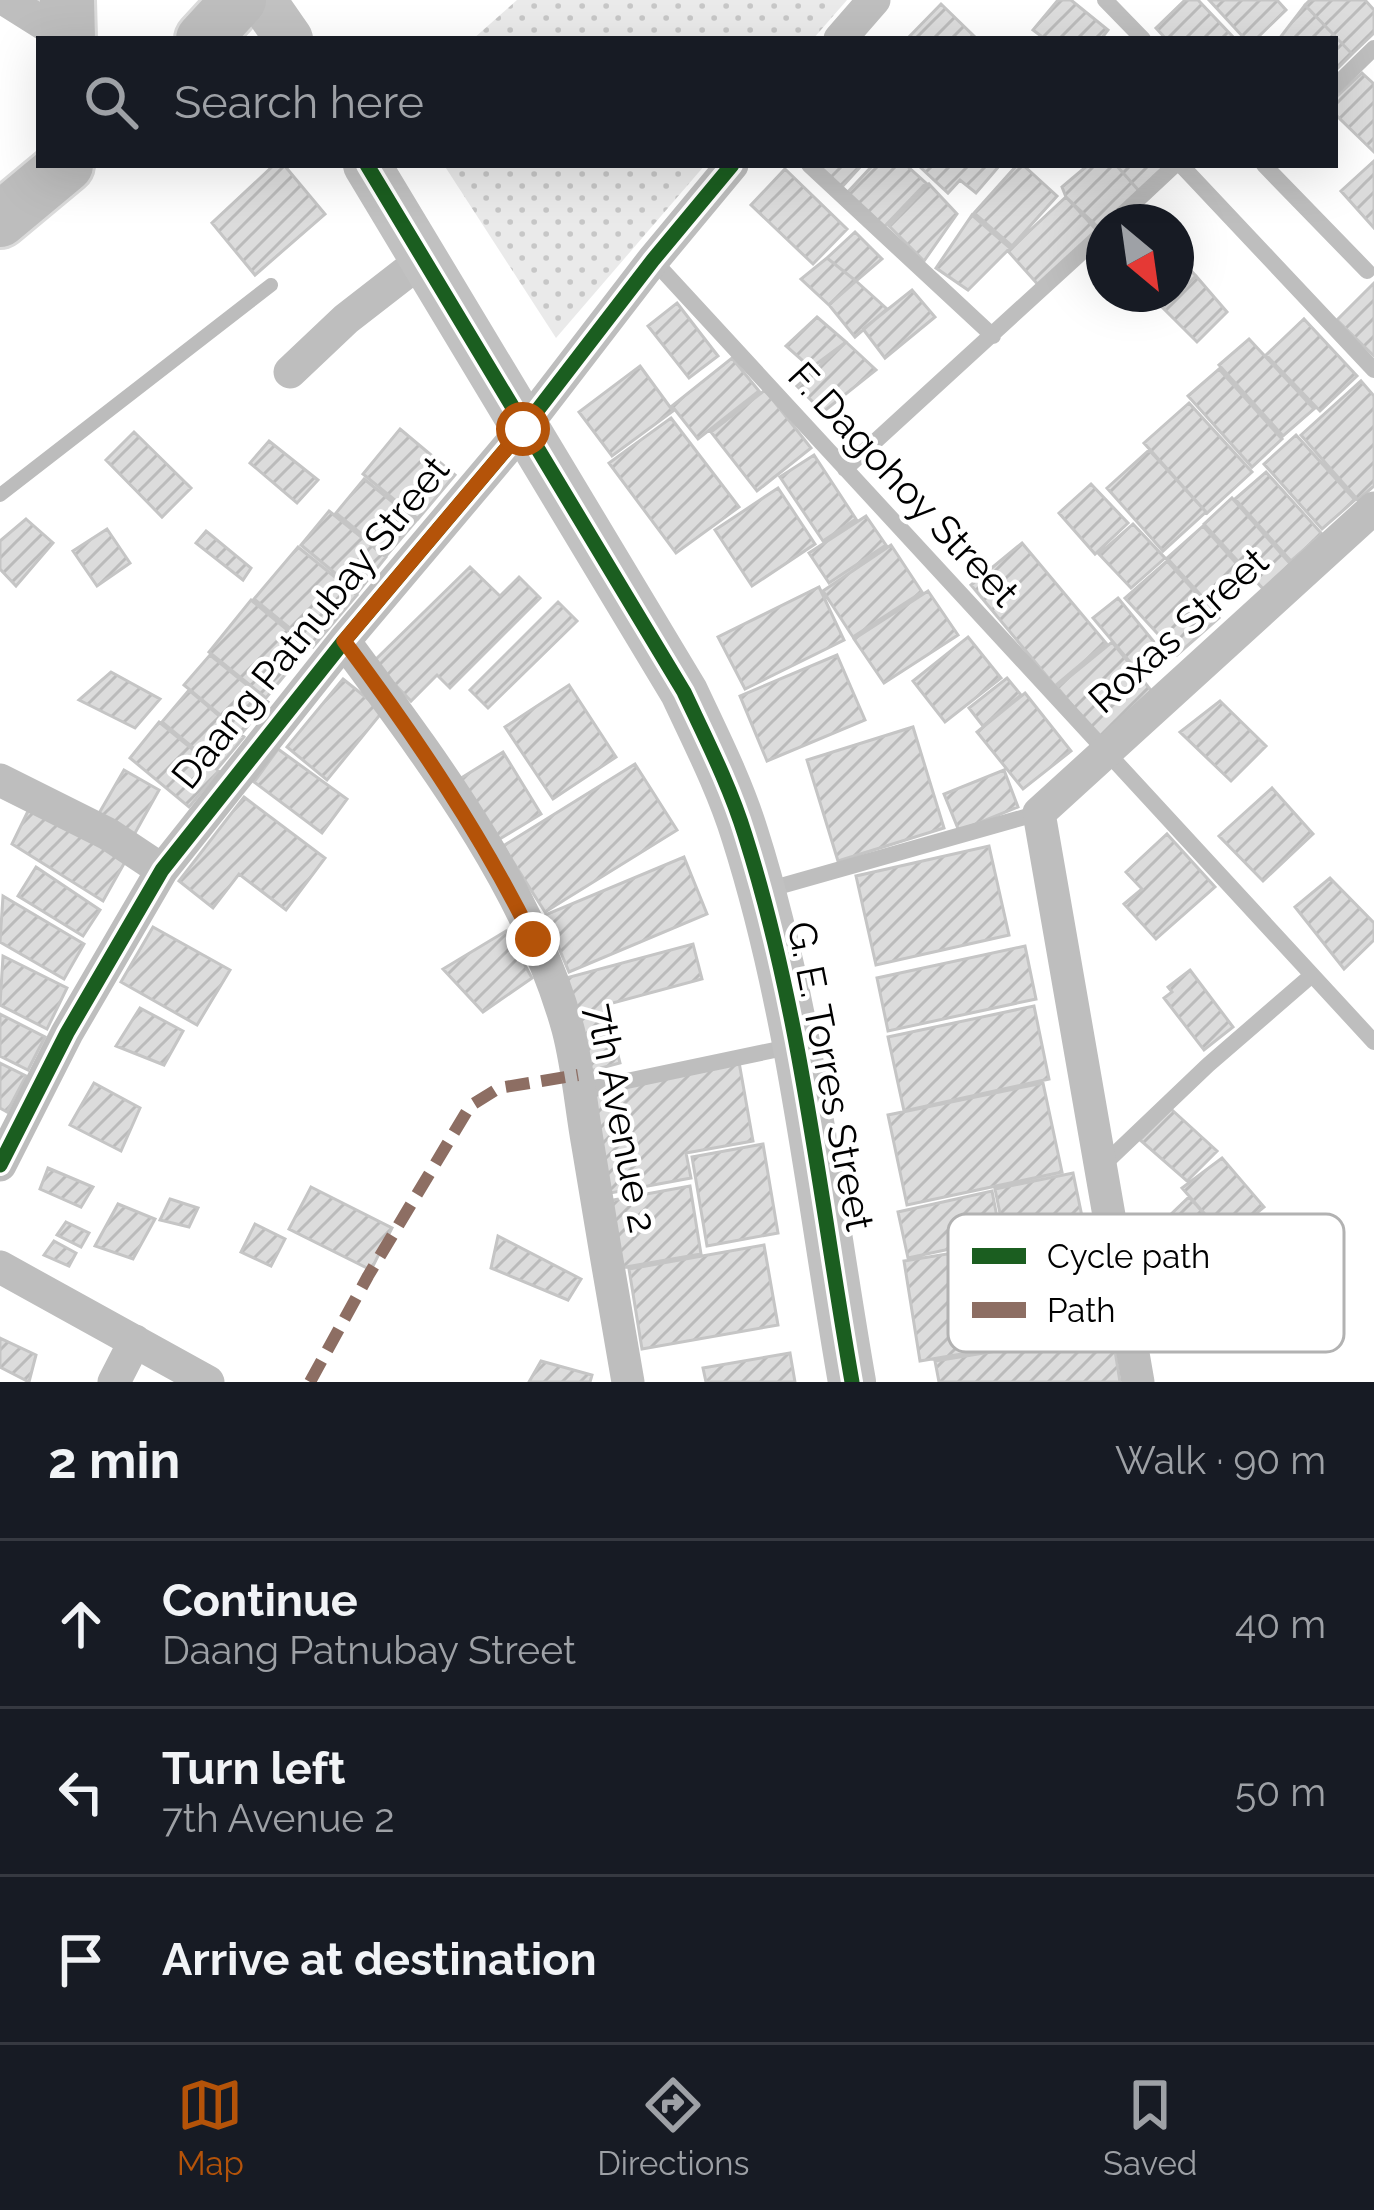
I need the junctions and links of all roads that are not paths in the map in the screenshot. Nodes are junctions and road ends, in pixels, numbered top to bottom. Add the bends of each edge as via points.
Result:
1 (6, 0) edge
2 (67, 0) edge
3 (239, 0) edge
4 (262, 0) edge
5 (874, 0) edge
6 (1105, 0) edge
7 (63, 36) edge
8 (68, 36) edge
9 (206, 36) edge
10 (287, 36) edge
11 (843, 36) edge
12 (1140, 36) edge
13 (1374, 48) edge
14 (1338, 83) edge
15 (36, 144) edge
16 (62, 168) edge
17 (369, 168) edge
18 (730, 168) edge
19 (812, 168) edge
20 (1175, 168) edge
21 (1181, 168) edge
22 (1267, 168) edge
23 (0, 204) edge
24 (1134, 204) edge
25 (0, 220) edge
26 (1086, 249) edge
27 (422, 260) junction
28 (653, 260) junction
29 (1367, 271) dead end
30 (993, 336) junction
31 (1374, 370) edge
32 (290, 372) dead end
33 (523, 429) junction
34 (845, 469) junction
35 (1374, 508) edge
36 (344, 641) junction
37 (1106, 752) junction
38 (0, 780) edge
39 (1040, 813) junction
40 (162, 870) junction
41 (762, 891) junction
42 (1312, 975) junction
43 (1374, 1042) edge
44 (795, 1046) junction
45 (579, 1091) junction
46 (0, 1165) edge
47 (1100, 1168) junction
48 (1108, 1214) edge
49 (0, 1267) edge
50 (135, 1341) junction
51 (1133, 1352) edge
52 (114, 1382) edge
53 (208, 1382) edge
54 (628, 1382) edge
55 (852, 1382) edge
56 (1138, 1382) edge

1 - 7 street
2 - 8 main road
3 - 9 main road
4 - 10 main road
5 - 11 street
6 - 12 lane
13 - 14 lane
15 - 23 main road
16 - 25 main road
17 - 27 main road, G. E. Torres Street
18 - 28 street, Daang Patnubay Street
19 - 30 lane
20 - 24 lane
21 - 31 lane
22 - 29 lane
26 - 30 lane
27 - 32 street
27 - 33 main road, G. E. Torres Street
28 - 33 street, Daang Patnubay Street
28 - 34 lane, F. Dagohoy Street
30 - 34 lane
33 - 36 street, Daang Patnubay Street
33 - 41 main road, G. E. Torres Street via 684,692
34 - 37 lane, F. Dagohoy Street
35 - 37 street, Roxas Street
36 - 40 street, Daang Patnubay Street
36 - 45 street, 7th Avenue 2 via 418,741 505,883 557,997
37 - 39 street, Roxas Street
37 - 42 lane, F. Dagohoy Street
38 - 40 street
39 - 41 lane
39 - 47 street
40 - 46 street, Daang Patnubay Street
41 - 44 main road, G. E. Torres Street
42 - 43 lane, F. Dagohoy Street
42 - 47 lane
44 - 45 lane
44 - 55 main road, G. E. Torres Street
45 - 54 street, 7th Avenue 2
47 - 48 street
49 - 50 street
50 - 52 street
50 - 53 street
51 - 56 street

